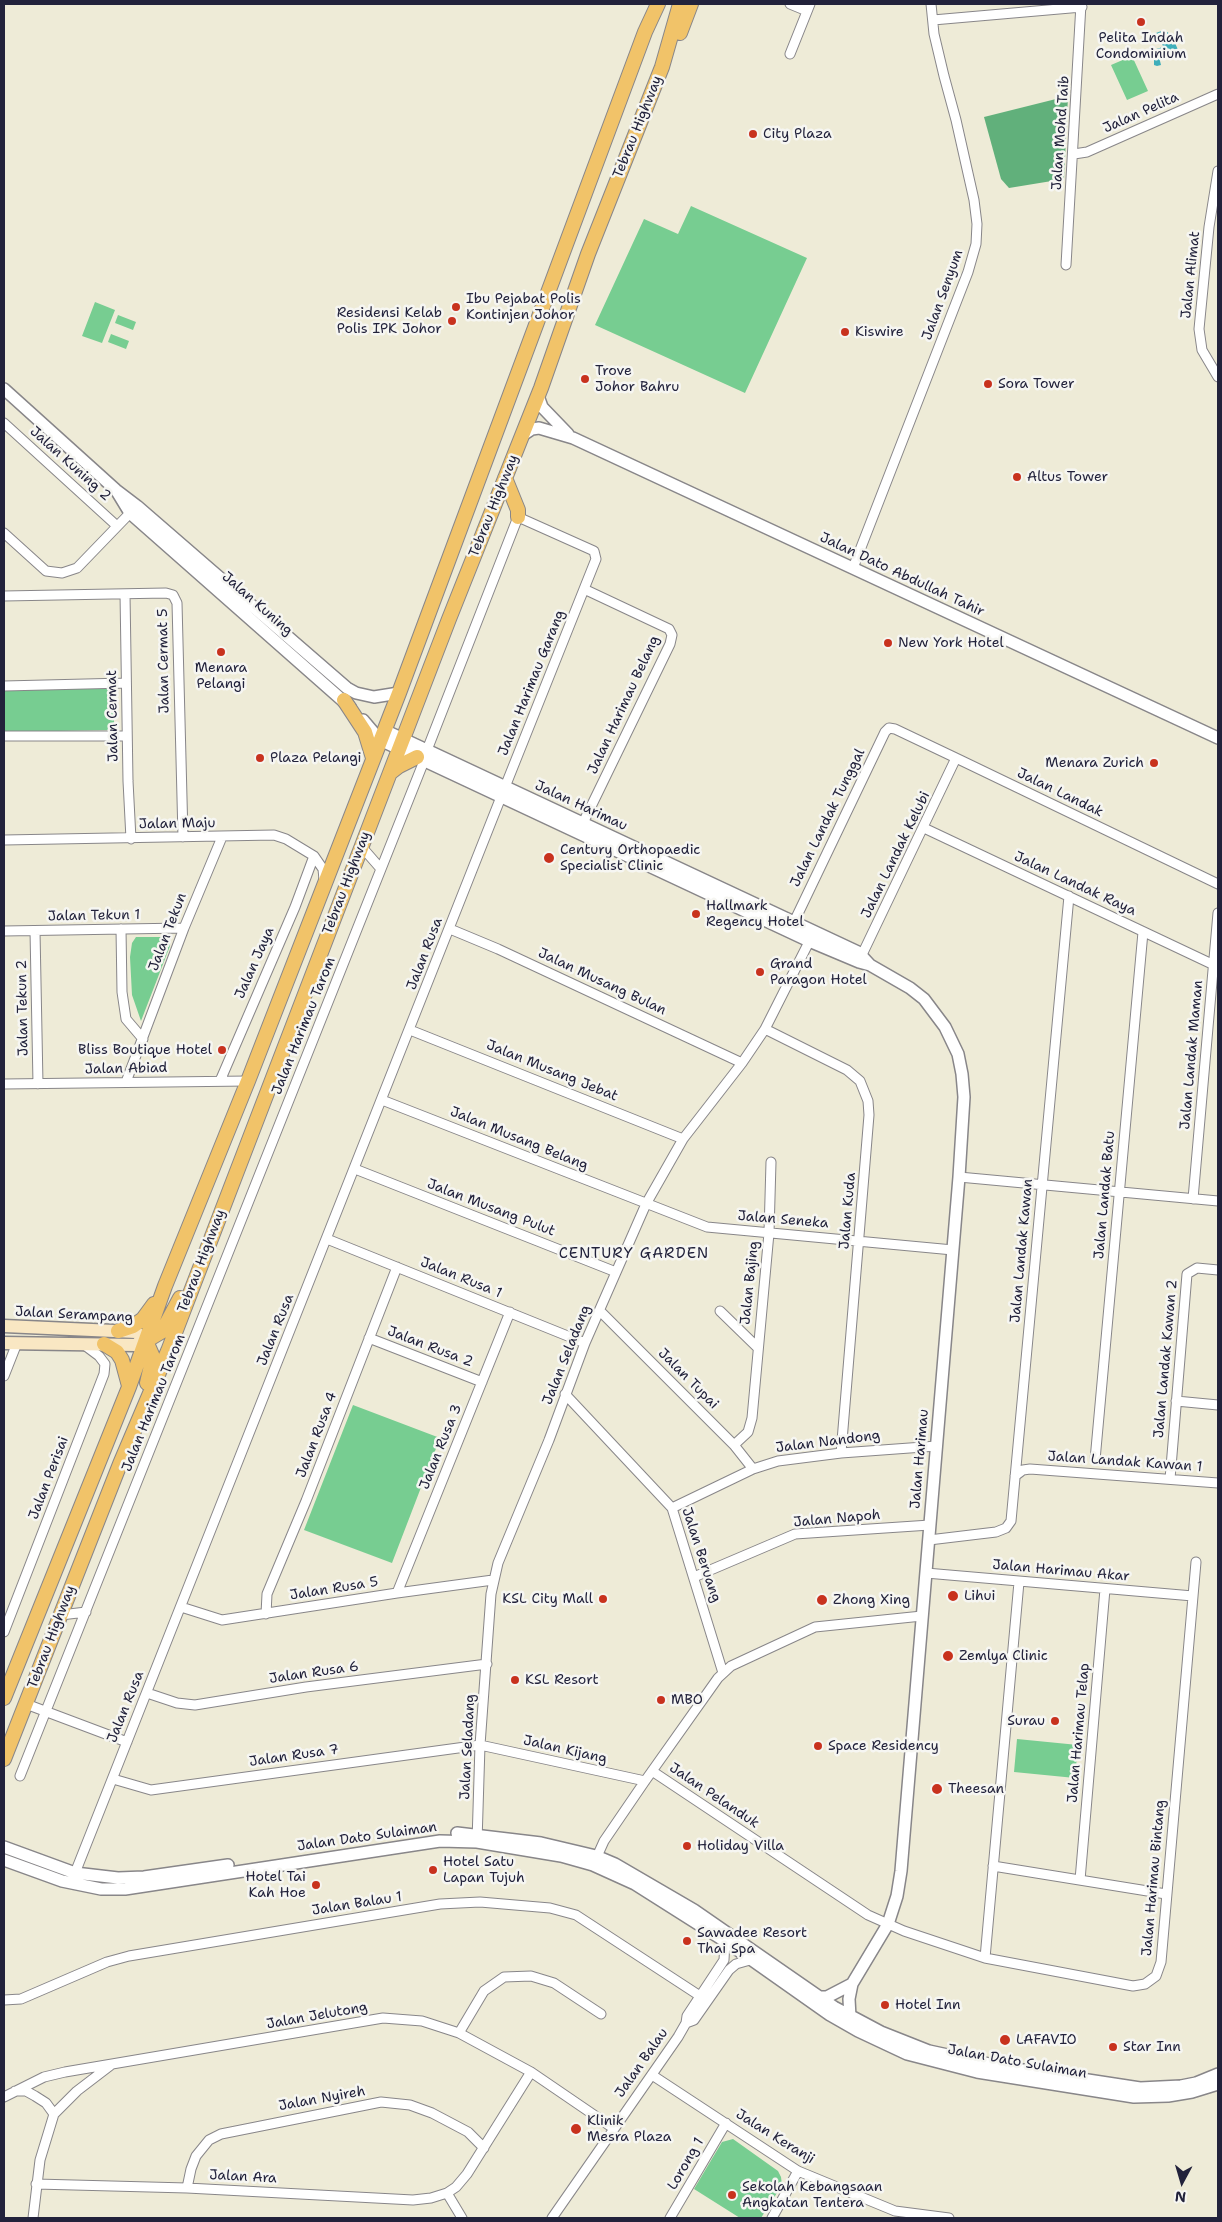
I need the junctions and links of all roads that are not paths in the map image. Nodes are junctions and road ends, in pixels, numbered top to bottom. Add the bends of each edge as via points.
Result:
1 (651, 4) edge
2 (658, 4) edge
3 (680, 4) edge
4 (691, 4) edge
5 (790, 4) edge
6 (932, 4) edge
7 (1082, 5) edge
8 (808, 7) edge
9 (933, 20) junction
10 (645, 32) junction
11 (790, 54) dead end
12 (662, 67) junction
13 (1218, 94) edge
14 (1074, 154) junction
15 (1218, 171) edge
16 (1214, 228) edge
17 (1066, 264) dead end
18 (1218, 377) edge
19 (541, 388) junction
20 (4, 389) edge
21 (4, 423) edge
22 (523, 434) junction
23 (573, 438) junction
24 (505, 478) junction
25 (134, 509) junction
26 (518, 517) junction
27 (117, 526) junction
28 (4, 533) edge
29 (853, 568) junction
30 (584, 589) junction
31 (125, 594) junction
32 (4, 596) edge
33 (126, 683) junction
34 (4, 686) edge
35 (399, 693) junction
36 (344, 700) junction
37 (889, 728) joint
38 (382, 735) junction
39 (4, 736) edge
40 (127, 736) junction
41 (1218, 738) edge
42 (401, 744) junction
43 (422, 756) junction
44 (373, 758) junction
45 (956, 758) junction
46 (389, 774) junction
47 (503, 792) junction
48 (583, 823) junction
49 (924, 828) junction
50 (183, 837) junction
51 (222, 837) junction
52 (131, 839) junction
53 (4, 840) edge
54 (361, 846) junction
55 (314, 856) junction
56 (381, 869) junction
57 (1218, 884) edge
58 (324, 885) junction
59 (1069, 896) junction
60 (1218, 912) edge
61 (794, 922) junction
62 (184, 928) junction
63 (121, 929) junction
64 (450, 929) junction
65 (35, 931) junction
66 (4, 932) edge
67 (1143, 932) junction
68 (812, 936) junction
69 (864, 961) junction
70 (1214, 965) junction
71 (765, 1029) junction
72 (410, 1030) junction
73 (143, 1039) junction
74 (742, 1063) junction
75 (220, 1081) junction
76 (248, 1081) junction
77 (126, 1082) junction
78 (4, 1084) edge
79 (38, 1084) junction
80 (382, 1100) junction
81 (683, 1138) junction
82 (771, 1162) dead end
83 (355, 1170) junction
84 (959, 1177) junction
85 (1042, 1184) junction
86 (1119, 1192) junction
87 (1193, 1199) junction
88 (1218, 1201) edge
89 (646, 1204) junction
90 (769, 1233) junction
91 (210, 1240) junction
92 (327, 1240) junction
93 (859, 1241) junction
94 (953, 1250) junction
95 (397, 1267) junction
96 (1218, 1270) edge
97 (616, 1272) junction
98 (165, 1286) junction
99 (600, 1311) junction
100 (720, 1311) dead end
101 (510, 1312) junction
102 (4, 1326) edge
103 (118, 1331) junction
104 (369, 1338) junction
105 (146, 1341) junction
106 (10, 1343) edge
107 (82, 1343) junction
108 (585, 1343) junction
109 (104, 1344) junction
110 (758, 1346) junction
111 (4, 1376) edge
112 (482, 1382) junction
113 (129, 1387) junction
114 (566, 1394) junction
115 (1176, 1401) junction
116 (1218, 1405) edge
117 (734, 1444) junction
118 (936, 1446) junction
119 (841, 1453) junction
120 (1017, 1457) junction
121 (1095, 1460) dead end
122 (120, 1464) junction
123 (753, 1469) junction
124 (1030, 1469) junction
125 (1015, 1476) junction
126 (1170, 1479) junction
127 (1218, 1483) edge
128 (672, 1508) junction
129 (930, 1525) junction
130 (929, 1540) junction
131 (1196, 1562) dead end
132 (926, 1574) junction
133 (694, 1577) junction
134 (493, 1580) junction
135 (1019, 1582) junction
136 (1106, 1589) junction
137 (397, 1592) junction
138 (1194, 1596) junction
139 (181, 1607) junction
140 (86, 1612) junction
141 (266, 1614) junction
142 (60, 1615) junction
143 (922, 1616) junction
144 (4, 1632) edge
145 (487, 1664) junction
146 (724, 1673) junction
147 (147, 1693) junction
148 (4, 1698) edge
149 (26, 1704) junction
150 (47, 1712) junction
151 (127, 1742) junction
152 (480, 1745) junction
153 (4, 1759) edge
154 (652, 1771) junction
155 (20, 1776) dead end
156 (113, 1779) junction
157 (645, 1781) junction
158 (477, 1838) junction
159 (4, 1847) edge
160 (4, 1860) edge
161 (595, 1861) junction
162 (993, 1866) junction
163 (75, 1873) junction
164 (1080, 1880) junction
165 (1166, 1894) junction
166 (888, 1924) junction
167 (725, 1941) junction
168 (985, 1958) junction
169 (750, 1960) junction
170 (852, 1984) junction
171 (700, 1996) junction
172 (818, 1997) junction
173 (4, 2000) edge
174 (601, 2014) dead end
175 (850, 2017) junction
176 (686, 2023) junction
177 (459, 2032) junction
178 (112, 2065) junction
179 (531, 2072) junction
180 (1218, 2074) edge
181 (652, 2075) junction
182 (1218, 2084) edge
183 (14, 2091) junction
184 (4, 2097) edge
185 (54, 2114) junction
186 (726, 2123) junction
187 (613, 2128) junction
188 (484, 2148) junction
189 (798, 2171) junction
190 (36, 2184) junction
191 (187, 2188) junction
192 (447, 2193) junction
193 (34, 2218) edge
194 (462, 2218) edge
195 (552, 2218) edge
196 (670, 2218) edge
197 (772, 2218) edge
198 (949, 2218) edge

1 - 10 highway
2 - 10 highway, Tebrau Highway
3 - 12 highway, Tebrau Highway
4 - 12 highway
5 - 8 street
6 - 9 street, Jalan Senyum
7 - 9 street
7 - 14 street, Jalan Mohd Taib
8 - 11 street
9 - 29 street, Jalan Senyum via 974,200 976,244
10 - 35 highway, Tebrau Highway
12 - 19 highway, Tebrau Highway via 588,254
13 - 14 street, Jalan Pelita via 1087,152
14 - 17 street, Jalan Mohd Taib
15 - 16 street, Jalan Alimat
16 - 18 street, Jalan Alimat via 1199,329 1202,350
19 - 22 highway, Tebrau Highway
19 - 23 street, Jalan Dato Abdullah Tahir via 538,396 542,407
20 - 25 street, Jalan Kuning
21 - 27 street, Jalan Kuning 2
22 - 23 street, Jalan Dato Abdullah Tahir via 532,429 544,429
22 - 24 highway, Tebrau Highway
23 - 29 street, Jalan Dato Abdullah Tahir
24 - 26 highway
24 - 42 highway, Tebrau Highway
25 - 27 street
25 - 35 street, Jalan Kuning via 347,688 374,697
25 - 36 street, Jalan Kuning
26 - 30 street, Jalan Harimau Garang via 594,551 596,559
26 - 43 street, Jalan Harimau Tarom
27 - 28 street via 77,568 62,573 46,571
29 - 41 street, Jalan Dato Abdullah Tahir
30 - 47 street, Jalan Harimau Garang
30 - 48 street, Jalan Harimau Belang via 669,629 672,635
31 - 32 street, Jalan Cermat 5
31 - 33 street, Jalan Cermat
31 - 50 street, Jalan Cermat 5 via 166,593 173,595 177,603
33 - 34 street
33 - 40 street, Jalan Cermat
35 - 38 highway, Tebrau Highway
36 - 38 street, Jalan Kuning
36 - 44 highway via 365,732
37 - 45 street, Jalan Landak
37 - 61 street, Jalan Landak Tunggal
38 - 42 street, Jalan Harimau
38 - 44 highway, Tebrau Highway
39 - 40 street
40 - 52 street, Jalan Cermat
42 - 43 street, Jalan Harimau
42 - 46 highway, Tebrau Highway
43 - 46 highway
43 - 47 street, Jalan Harimau
43 - 56 street, Jalan Harimau Tarom
44 - 58 highway, Tebrau Highway
45 - 49 street, Jalan Landak Kelubi
45 - 57 street, Jalan Landak
46 - 54 highway, Tebrau Highway
47 - 48 street, Jalan Harimau
47 - 64 street, Jalan Rusa
47 - 68 street, Jalan Harimau
48 - 61 street, Jalan Harimau
49 - 59 street, Jalan Landak Raya
49 - 69 street, Jalan Landak Kelubi
50 - 51 street, Jalan Maju
50 - 52 street, Jalan Maju
51 - 55 street, Jalan Maju via 274,835
51 - 62 street, Jalan Tekun
52 - 53 street, Jalan Maju
54 - 56 street
54 - 91 highway, Tebrau Highway
55 - 58 street via 323,869
55 - 75 street, Jalan Jaya
56 - 140 street, Jalan Harimau Tarom
58 - 76 highway, Tebrau Highway
59 - 67 street, Jalan Landak Raya
59 - 85 street, Jalan Landak Kawan
60 - 70 street, Jalan Landak Maman
61 - 68 street, Jalan Harimau
62 - 63 street, Jalan Tekun 1
62 - 73 street, Jalan Tekun
63 - 65 street, Jalan Tekun 1
63 - 73 street via 126,1019
64 - 72 street, Jalan Rusa
64 - 74 street, Jalan Musang Bulan
65 - 66 street, Jalan Tekun 1
65 - 79 street, Jalan Tekun 2
67 - 70 street, Jalan Landak Raya
67 - 86 street, Jalan Landak Batu
68 - 69 street, Jalan Harimau
68 - 71 street, Jalan Seladang
69 - 84 street, Jalan Harimau via 924,999 951,1037 962,1074 964,1097
70 - 87 street, Jalan Landak Maman
71 - 74 street, Jalan Seladang
71 - 93 street, Jalan Kuda via 847,1070 860,1081 865,1092 869,1115
72 - 80 street, Jalan Rusa
72 - 81 street, Jalan Musang Jebat
73 - 77 street, Jalan Tekun
74 - 81 street, Jalan Seladang
75 - 76 street, Jalan Abiad
75 - 77 street, Jalan Abiad
76 - 98 highway, Tebrau Highway
77 - 79 street, Jalan Abiad
78 - 79 street, Jalan Abiad
80 - 83 street, Jalan Rusa
80 - 89 street, Jalan Musang Belang
81 - 89 street, Jalan Seladang
82 - 90 street, Jalan Bajing
83 - 92 street, Jalan Rusa
83 - 97 street, Jalan Musang Pulut
84 - 85 street
84 - 94 street, Jalan Harimau
85 - 86 street
85 - 120 street, Jalan Landak Kawan
86 - 87 street
86 - 121 street, Jalan Landak Batu
87 - 88 street
89 - 90 street, Jalan Seneka via 707,1227
89 - 97 street, Jalan Seladang
90 - 93 street, Jalan Seneka
90 - 110 street, Jalan Bajing
91 - 105 highway via 166,1326
91 - 122 highway, Tebrau Highway
92 - 95 street, Jalan Rusa 1
92 - 139 street, Jalan Rusa
93 - 94 street, Jalan Seneka
93 - 119 street, Jalan Kuda
94 - 118 street, Jalan Harimau
95 - 101 street, Jalan Rusa 1
95 - 104 street, Jalan Rusa 4
96 - 115 street, Jalan Landak Kawan 2 via 1197,1268 1187,1274
97 - 99 street, Jalan Seladang
98 - 103 highway via 143,1319
98 - 105 highway, Tebrau Highway
99 - 108 street, Jalan Seladang
99 - 117 street, Jalan Tupai
100 - 110 street, Jalan Bajing
101 - 108 street, Jalan Rusa 1
101 - 112 street, Jalan Rusa 3
102 - 103 main road, Jalan Serampang
103 - 105 main road, Jalan Serampang via 136,1332
104 - 112 street, Jalan Rusa 2
104 - 141 street, Jalan Rusa 4 via 267,1594
105 - 109 main road, Jalan Serampang via 135,1345
105 - 113 highway, Tebrau Highway
105 - 122 highway via 151,1350 151,1366
106 - 107 main road, Jalan Serampang
106 - 111 street
107 - 109 main road, Jalan Serampang
107 - 144 street, Jalan Perisai via 105,1364 104,1374
108 - 114 street, Jalan Seladang
109 - 113 highway via 117,1352 122,1360
110 - 117 street, Jalan Bajing via 750,1426
112 - 137 street, Jalan Rusa 3
113 - 148 highway, Tebrau Highway
114 - 128 street, Jalan Beruang
114 - 134 street, Jalan Seladang
115 - 116 street
115 - 126 street, Jalan Landak Kawan 2
117 - 123 street, Jalan Tupai
118 - 119 street, Jalan Nandong
118 - 129 street, Jalan Harimau
119 - 123 street, Jalan Nandong via 778,1461
120 - 124 street, Jalan Landak Kawan 1
120 - 125 street, Jalan Landak Kawan
122 - 142 highway, Tebrau Highway
123 - 128 street, Jalan Nandong
124 - 125 street, Jalan Landak Kawan 1
124 - 126 street, Jalan Landak Kawan 1
125 - 130 street, Jalan Landak Kawan via 1011,1521 1006,1528
126 - 127 street, Jalan Landak Kawan 1
128 - 133 street, Jalan Beruang
129 - 130 street, Jalan Harimau
129 - 133 street, Jalan Napoh via 795,1534
130 - 132 street, Jalan Harimau
131 - 138 street, Jalan Harimau Bintang
132 - 135 street, Jalan Harimau Akar
132 - 143 street, Jalan Harimau
133 - 146 street, Jalan Beruang
134 - 137 street, Jalan Rusa 5
134 - 145 street, Jalan Seladang
135 - 136 street, Jalan Harimau Akar
135 - 162 street
136 - 138 street, Jalan Harimau Akar
136 - 164 street, Jalan Harimau Telap
137 - 141 street, Jalan Rusa 5
138 - 165 street, Jalan Harimau Bintang
139 - 141 street, Jalan Rusa 5 via 222,1620
139 - 147 street, Jalan Rusa
140 - 142 street
140 - 150 street, Jalan Harimau Tarom
142 - 149 highway, Tebrau Highway
143 - 146 street via 815,1627 739,1662
143 - 166 street, Jalan Harimau via 901,1871
145 - 147 street, Jalan Rusa 6 via 195,1705
145 - 152 street, Jalan Seladang
146 - 154 street
147 - 151 street, Jalan Rusa
149 - 150 street
149 - 153 highway, Tebrau Highway
150 - 151 street
150 - 155 street, Jalan Harimau Tarom
151 - 156 street, Jalan Rusa
152 - 156 street, Jalan Rusa 7 via 151,1790
152 - 157 street, Jalan Kijang
152 - 158 street, Jalan Seladang
154 - 157 street
154 - 166 street, Jalan Pelanduk via 868,1915
156 - 163 street, Jalan Rusa
157 - 161 street via 604,1841
158 - 160 street, Jalan Dato Sulaiman via 420,1842 117,1889 80,1886
158 - 161 street, Jalan Dato Sulaiman via 541,1843
158 - 163 street, Jalan Dato Sulaiman via 458,1833 418,1836 144,1877 118,1878
159 - 163 street, Jalan Dato Sulaiman
161 - 167 street, Jalan Dato Sulaiman
161 - 172 street, Jalan Dato Sulaiman via 627,1871 694,1910
162 - 164 street
162 - 168 street
164 - 165 street
165 - 168 street, Jalan Harimau Bintang via 1161,1962 1156,1976 1145,1984 1133,1986
166 - 168 street, Jalan Harimau Bintang
166 - 170 street, Jalan Harimau
167 - 169 street, Jalan Dato Sulaiman
167 - 171 street, Jalan Balau via 724,1960
169 - 176 street, Jalan Balau via 729,1970 694,2020
169 - 182 street, Jalan Dato Sulaiman via 858,2032 907,2054 945,2065 1134,2096 1168,2096
170 - 172 street via 827,1997
170 - 175 street, Jalan Harimau
171 - 173 street, Jalan Balau 1 via 576,1915 550,1908 480,1902 440,1904 129,1956 106,1962 21,1999
171 - 176 street, Jalan Balau
172 - 175 street, Jalan Dato Sulaiman
174 - 177 street via 554,1982 531,1976 504,1977 484,1991
175 - 180 street, Jalan Dato Sulaiman via 929,2051 1101,2083 1161,2088 1196,2083
176 - 181 street, Jalan Balau
177 - 178 street, Jalan Jelutong via 422,2021 383,2018
177 - 179 street, Jalan Jelutong
178 - 183 street, Jalan Jelutong via 44,2077
178 - 185 street via 77,2091
179 - 187 street, Jalan Jelutong
179 - 188 street, Jalan Ara
181 - 186 street, Jalan Keranji
181 - 187 street, Jalan Balau
183 - 184 street, Jalan Jelutong
183 - 185 street via 35,2096
185 - 190 street
186 - 189 street, Jalan Keranji
186 - 196 street, Lorong 1
187 - 195 street, Jalan Balau
188 - 191 street, Jalan Nyireh via 468,2132 432,2113 410,2104 381,2102 221,2134 209,2140 196,2156
188 - 192 street, Jalan Ara via 467,2174
189 - 197 street
189 - 198 street, Jalan Keranji via 895,2210
190 - 191 street, Jalan Ara
190 - 193 street
191 - 192 street, Jalan Ara via 413,2200
192 - 194 street

